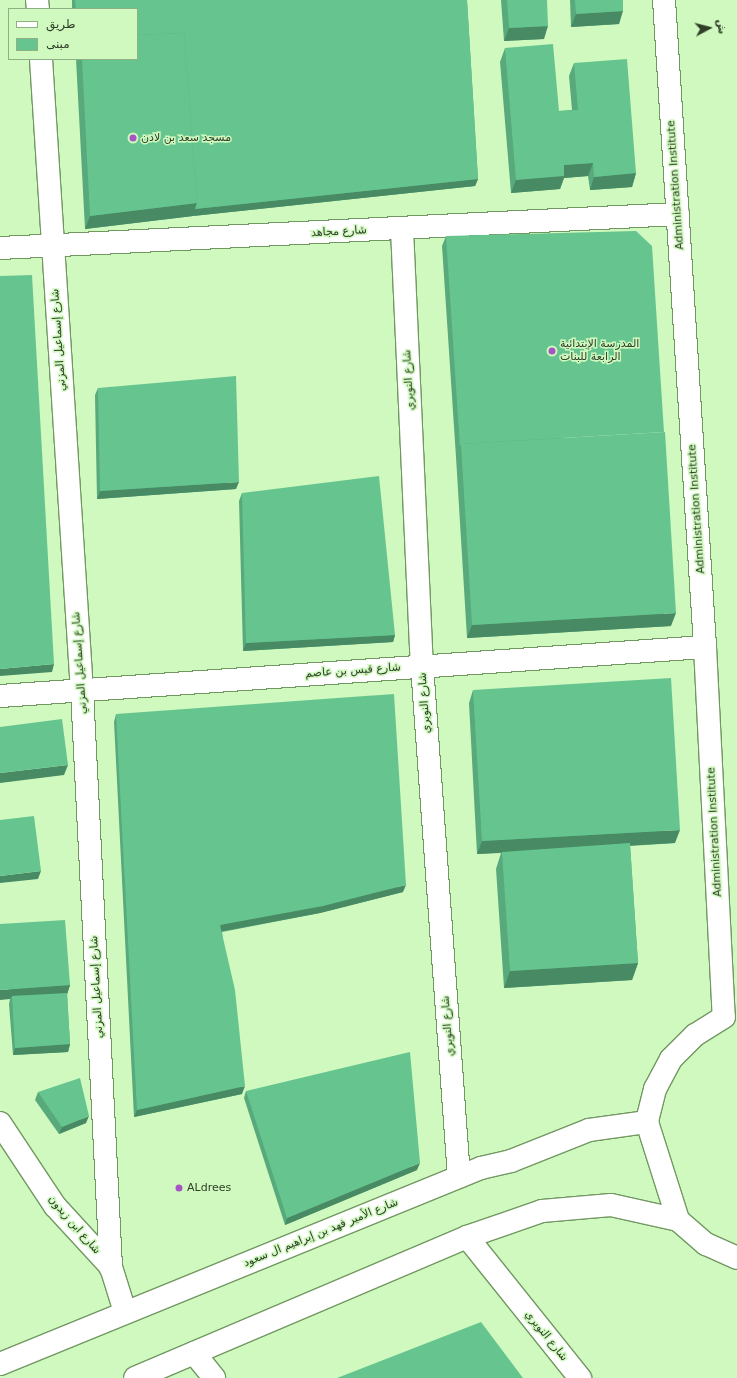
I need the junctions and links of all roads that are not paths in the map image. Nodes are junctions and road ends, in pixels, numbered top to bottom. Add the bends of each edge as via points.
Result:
1 (664, 0) edge
2 (41, 60) edge
3 (678, 214) junction
4 (402, 228) junction
5 (0, 248) edge
6 (53, 248) junction
7 (705, 647) junction
8 (422, 666) junction
9 (82, 690) junction
10 (0, 696) edge
11 (647, 1122) junction
12 (0, 1123) edge
13 (459, 1177) junction
14 (678, 1220) junction
15 (467, 1237) junction
16 (737, 1258) edge
17 (111, 1268) junction
18 (125, 1312) junction
19 (194, 1353) junction
20 (0, 1364) edge
21 (136, 1378) edge
22 (214, 1378) edge
23 (580, 1378) edge

1 - 3 street, Administration Institute
2 - 6 street, شارع إسماعيل المزني
3 - 4 street, شارع مجاهد
3 - 7 street, Administration Institute
4 - 6 street, شارع مجاهد
4 - 8 street, شارع النويري
5 - 6 street, شارع مجاهد
6 - 9 street, شارع إسماعيل المزني
7 - 8 street, شارع قيس بن عاصم
7 - 11 street, Administration Institute via 724,1018 695,1035 671,1059 655,1089
8 - 9 street, شارع قيس بن عاصم
8 - 13 street, شارع النويري
9 - 10 street, شارع قيس بن عاصم
9 - 17 street, شارع إسماعيل المزني
11 - 13 street, شارع الأمير فهد بن إبراهيم ال سعود via 589,1130
11 - 14 street
12 - 17 street, شارع ابن زيدون via 55,1206
13 - 18 street, شارع الأمير فهد بن إبراهيم ال سعود
14 - 15 street via 611,1205 576,1205 542,1211
14 - 16 street via 706,1244
15 - 19 street
15 - 23 street, شارع النويري
17 - 18 street, شارع ابن زيدون
18 - 20 street, شارع الأمير فهد بن إبراهيم ال سعود
19 - 21 street
19 - 22 street

